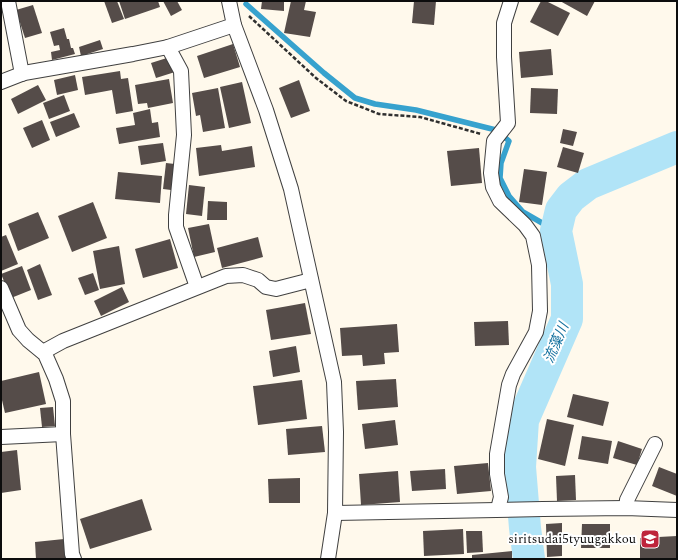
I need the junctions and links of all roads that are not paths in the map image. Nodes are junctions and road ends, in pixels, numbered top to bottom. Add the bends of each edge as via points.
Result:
1 (8, 1) edge
2 (511, 1) edge
3 (230, 5) edge
4 (234, 25) junction
5 (168, 47) junction
6 (22, 74) junction
7 (1, 82) edge
8 (311, 280) junction
9 (197, 287) junction
10 (1, 288) edge
11 (43, 352) junction
12 (64, 434) junction
13 (1, 437) edge
14 (655, 444) dead end
15 (626, 508) junction
16 (503, 509) junction
17 (677, 510) edge
18 (335, 513) junction
19 (74, 559) edge
20 (328, 559) edge

1 - 6 street
2 - 16 street via 504,22 508,123 499,136 491,173 493,187 500,201 533,236 539,265 540,311 536,332 509,385 497,454 497,474
3 - 4 street
4 - 5 street
4 - 8 street via 266,110 291,189
5 - 6 street
5 - 9 street via 181,71 184,136 176,227
6 - 7 street
8 - 9 street via 276,289 266,287 258,280 243,275 226,276
8 - 18 street via 334,382
9 - 11 street via 63,341
10 - 11 street via 19,330
11 - 12 street via 63,401
12 - 13 street
12 - 19 street
14 - 15 street via 626,500
15 - 16 street
15 - 17 street
16 - 18 street
18 - 20 street

